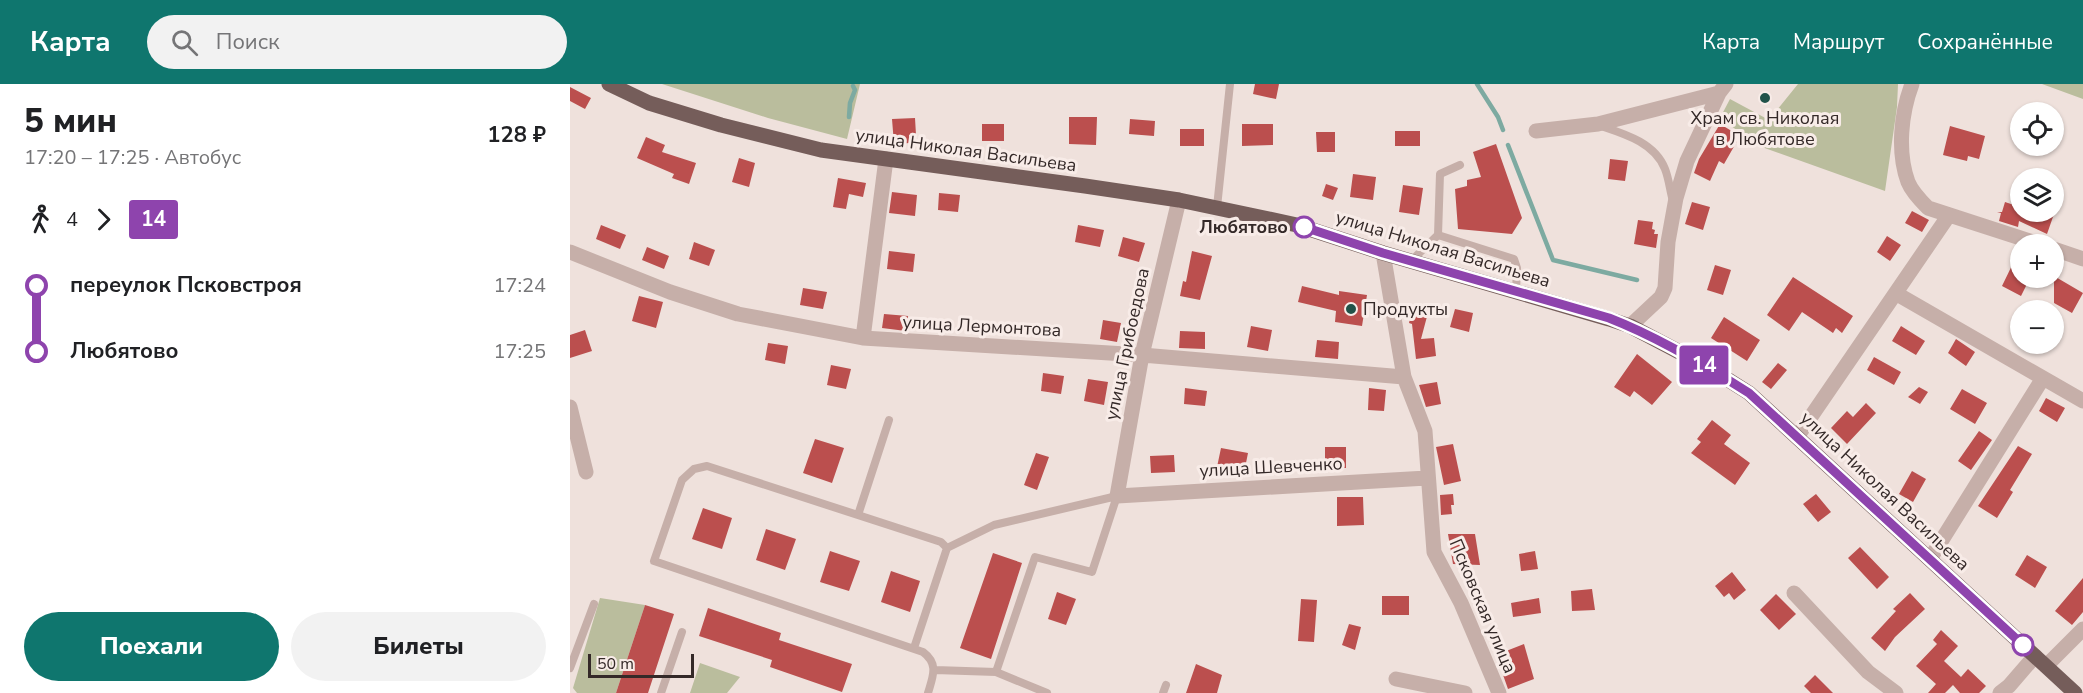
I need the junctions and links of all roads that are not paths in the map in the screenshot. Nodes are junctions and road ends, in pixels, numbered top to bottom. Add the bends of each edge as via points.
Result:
1 (609, 84) edge
2 (1230, 84) edge
3 (1912, 84) edge
4 (1723, 89) edge
5 (1598, 124) junction
6 (1536, 131) dead end
7 (886, 159) junction
8 (1460, 165) dead end
9 (1179, 200) junction
10 (1674, 206) junction
11 (1217, 207) junction
12 (1950, 215) junction
13 (1438, 235) junction
14 (2010, 235) edge
15 (570, 252) edge
16 (2064, 252) edge
17 (1383, 253) junction
18 (2083, 259) edge
19 (1411, 261) junction
20 (1516, 291) junction
21 (1897, 294) junction
22 (1630, 326) junction
23 (863, 338) junction
24 (1142, 355) junction
25 (1404, 377) junction
26 (2043, 378) junction
27 (2083, 401) edge
28 (570, 407) edge
29 (889, 420) dead end
30 (1797, 436) junction
31 (586, 472) dead end
32 (1427, 478) junction
33 (1117, 496) junction
34 (858, 514) junction
35 (947, 548) junction
36 (1930, 559) junction
37 (1794, 593) dead end
38 (594, 604) dead end
39 (2083, 629) edge
40 (682, 632) dead end
41 (914, 648) junction
42 (2041, 661) junction
43 (570, 668) edge
44 (935, 670) junction
45 (996, 672) junction
46 (1396, 679) dead end
47 (662, 693) edge
48 (928, 693) edge
49 (1047, 693) edge
50 (1465, 693) edge
51 (1499, 693) edge
52 (1896, 693) edge
53 (2000, 693) edge
54 (2075, 693) edge

1 - 7 main road, улица Николая Васильева via 649,103 721,125 821,150
2 - 11 lane
3 - 12 street via 1905,102 1902,143 1909,184 1928,208
4 - 5 street
4 - 10 street via 1687,161
5 - 6 street
5 - 10 lane via 1651,148 1665,168
7 - 9 main road, улица Николая Васильева
7 - 23 street
8 - 13 lane via 1440,174
9 - 11 main road, улица Николая Васильева
9 - 24 street, улица Грибоедова
10 - 22 street via 1665,288 1661,297
11 - 17 main road, улица Николая Васильева via 1298,225
12 - 14 street
12 - 21 street
13 - 19 lane
13 - 20 lane via 1514,259
15 - 23 street, улица Лермонтова via 738,314
16 - 18 street
17 - 19 main road, улица Николая Васильева
17 - 25 street, Псковская улица
19 - 20 main road, улица Николая Васильева
20 - 22 main road, улица Николая Васильева
21 - 26 street
21 - 30 street
22 - 30 main road, улица Николая Васильева via 1749,393
23 - 24 street, улица Лермонтова
24 - 25 street, улица Лермонтова
24 - 33 street, улица Грибоедова
25 - 32 street, Псковская улица via 1425,431
26 - 27 street
26 - 36 street
28 - 31 street
29 - 34 lane
30 - 36 main road, улица Николая Васильева
32 - 33 street, улица Шевченко
32 - 51 street, Псковская улица via 1434,552 1461,603
33 - 35 lane via 994,525
33 - 45 lane via 1092,572 1035,556
34 - 35 lane via 941,542
34 - 41 lane via 714,466 700,466 682,480 654,561
35 - 41 lane
36 - 42 main road, улица Николая Васильева
37 - 52 street via 1868,672
38 - 43 lane
39 - 42 street
40 - 47 lane
41 - 44 lane via 931,657
42 - 53 street
42 - 54 main road, улица Николая Васильева
44 - 45 lane
44 - 48 lane
45 - 49 lane
46 - 50 street

